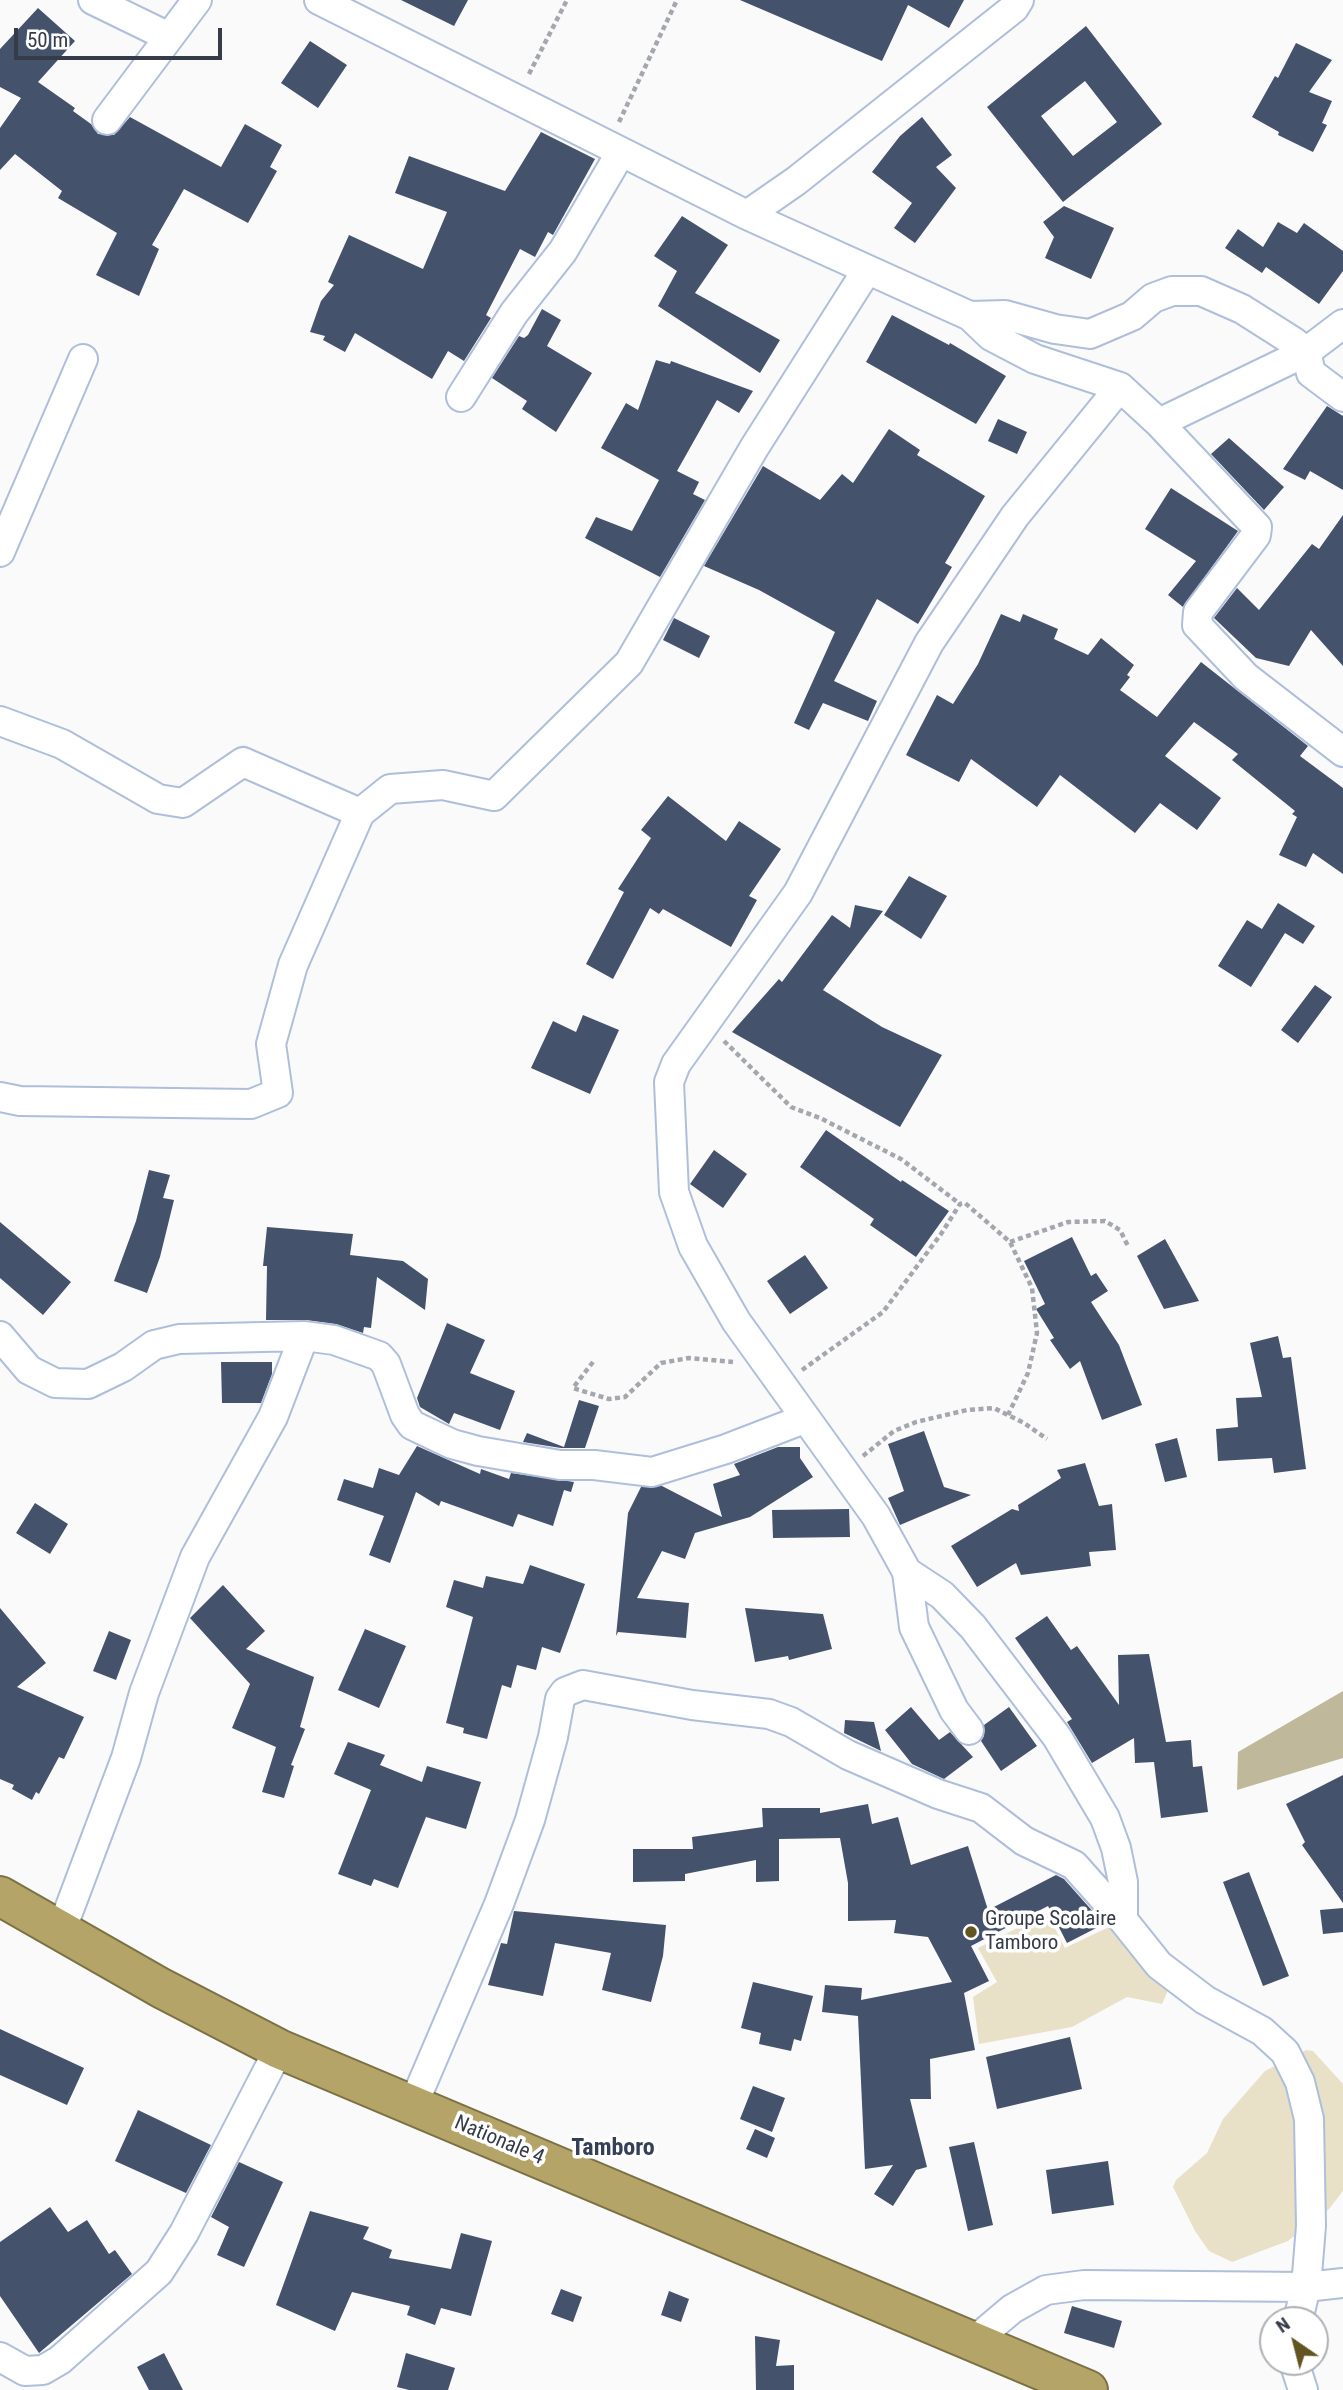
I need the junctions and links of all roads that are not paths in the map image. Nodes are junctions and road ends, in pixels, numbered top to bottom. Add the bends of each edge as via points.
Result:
1 (93, 0) edge
2 (197, 0) edge
3 (319, 0) edge
4 (1020, 0) edge
5 (169, 37) junction
6 (107, 120) dead end
7 (614, 148) junction
8 (747, 215) junction
9 (867, 270) junction
10 (970, 316) junction
11 (1343, 324) edge
12 (1306, 352) junction
13 (83, 359) dead end
14 (1120, 387) junction
15 (461, 397) dead end
16 (1343, 397) edge
17 (1159, 423) junction
18 (0, 552) edge
19 (0, 720) edge
20 (1343, 752) edge
21 (360, 813) junction
22 (0, 1097) edge
23 (0, 1336) edge
24 (304, 1336) junction
25 (804, 1419) junction
26 (907, 1572) junction
27 (969, 1730) dead end
28 (0, 1896) edge
29 (1123, 1920) junction
30 (61, 1931) junction
31 (279, 2049) junction
32 (413, 2105) junction
33 (1343, 2283) edge
34 (1306, 2287) junction
35 (1301, 2306) edge
36 (973, 2342) junction
37 (0, 2357) edge
38 (1088, 2390) edge

1 - 5 street
2 - 5 street
3 - 7 street
4 - 8 street
5 - 6 street
7 - 8 street
7 - 15 street via 563,251 514,313
8 - 9 street
9 - 10 street
9 - 21 street via 754,448 629,663 494,796 443,785 390,789
10 - 12 street via 1005,315 1055,330 1090,334 1132,316 1153,298 1172,290 1201,292 1242,309
10 - 14 street via 991,336 1035,359
11 - 12 street
12 - 16 street via 1311,373
12 - 17 street
13 - 18 street
14 - 17 street
14 - 25 street via 1015,516 929,643 798,893 676,1064 669,1082 674,1192 693,1246 736,1321
17 - 20 street via 1257,527 1256,535 1198,612 1198,625 1246,677
19 - 21 street via 62,744 158,799 183,803 243,762
21 - 22 street via 293,965 271,1044 278,1093 251,1104
23 - 24 street via 29,1370 55,1382 88,1384 154,1345 179,1339
24 - 25 street via 334,1340 379,1356 412,1425 452,1444 500,1456 652,1472
24 - 30 street via 273,1417 195,1557
25 - 26 street via 876,1516
26 - 27 street via 914,1627 954,1710
26 - 29 street via 942,1595 973,1627 1057,1737 1105,1818 1116,1848 1123,1882
28 - 30 highway, Nationale 4
29 - 32 street via 1074,1865 1024,1841 981,1808 848,1755 791,1721 583,1685 560,1699 530,1820
29 - 34 street via 1159,1965 1205,2000 1262,2031 1285,2052 1300,2082 1309,2119 1311,2226
30 - 31 highway, Nationale 4
31 - 32 highway, Nationale 4
31 - 37 street via 184,2233 159,2272 43,2370 25,2371
32 - 36 highway, Nationale 4
33 - 34 street
34 - 35 street
34 - 36 street via 1084,2285 1046,2290 1012,2309
36 - 38 highway, Nationale 4

